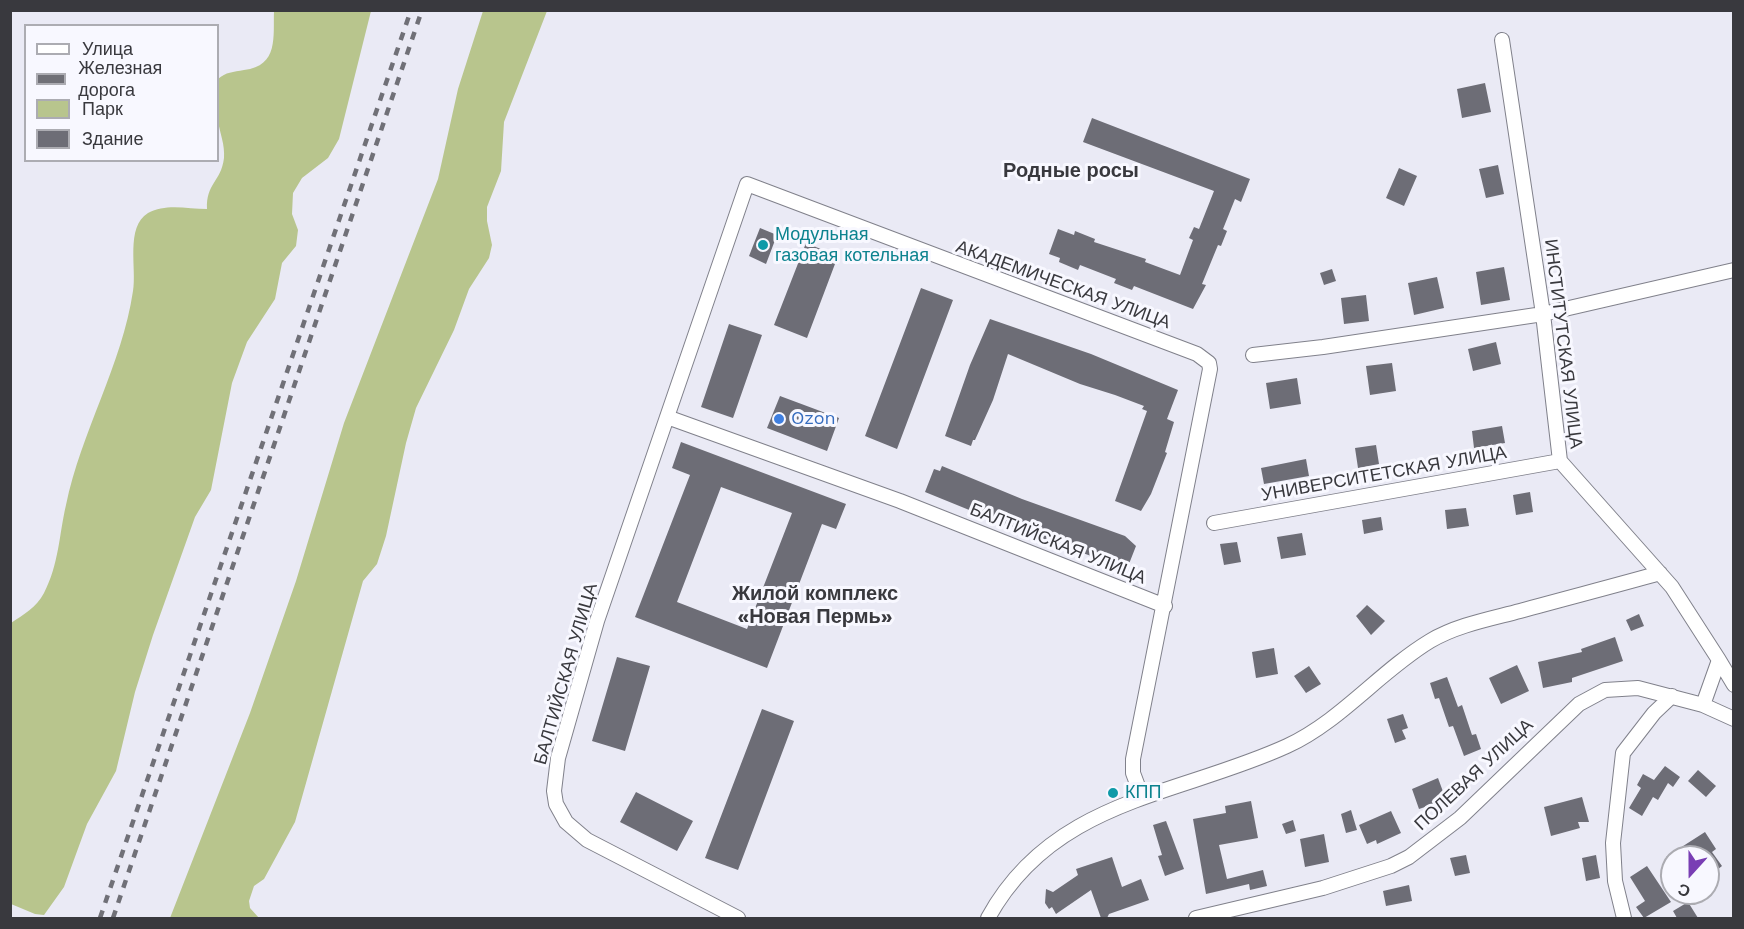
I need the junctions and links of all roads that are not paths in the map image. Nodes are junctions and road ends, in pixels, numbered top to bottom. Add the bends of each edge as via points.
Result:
1 (1502, 40) dead end
2 (747, 184) joint
3 (1734, 270) edge
4 (1543, 314) junction
5 (1197, 354) joint
6 (1252, 355) dead end
7 (667, 417) junction
8 (1560, 461) junction
9 (1214, 522) dead end
10 (1660, 573) junction
11 (1166, 606) junction
12 (1719, 660) junction
13 (1734, 685) edge
14 (1672, 696) junction
15 (1703, 705) junction
16 (1734, 719) edge
17 (1142, 797) junction
18 (738, 918) edge
19 (988, 918) edge
20 (1196, 918) edge
21 (1624, 918) edge

1 - 4 street, ИНСТИТУТСКАЯ УЛИЦА
2 - 5 street, АКАДЕМИЧЕСКАЯ УЛИЦА
2 - 7 street, БАЛТИЙСКАЯ УЛИЦА
3 - 4 street
4 - 6 street
4 - 8 street, ИНСТИТУТСКАЯ УЛИЦА
5 - 11 street, БАЛТИЙСКАЯ УЛИЦА via 1209,363 1210,369
7 - 11 street, БАЛТИЙСКАЯ УЛИЦА via 900,501
7 - 18 street, БАЛТИЙСКАЯ УЛИЦА via 597,621 558,758 554,791 566,822 587,840
8 - 9 street, УНИВЕРСИТЕТСКАЯ УЛИЦА
8 - 10 street, ИНСТИТУТСКАЯ УЛИЦА
10 - 12 street, ИНСТИТУТСКАЯ УЛИЦА
10 - 17 street via 1465,625 1439,636 1400,662 1315,731 1286,746
11 - 17 street, БАЛТИЙСКАЯ УЛИЦА via 1133,759 1133,773
12 - 13 street, ИНСТИТУТСКАЯ УЛИЦА
12 - 15 street
14 - 15 street, ПОЛЕВАЯ УЛИЦА
14 - 20 street, ПОЛЕВАЯ УЛИЦА via 1620,687 1591,696 1554,725 1460,819 1391,866 1308,892
14 - 21 street via 1623,753 1613,843 1615,881
15 - 16 street, ПОЛЕВАЯ УЛИЦА
17 - 19 street via 1066,835 1019,874

